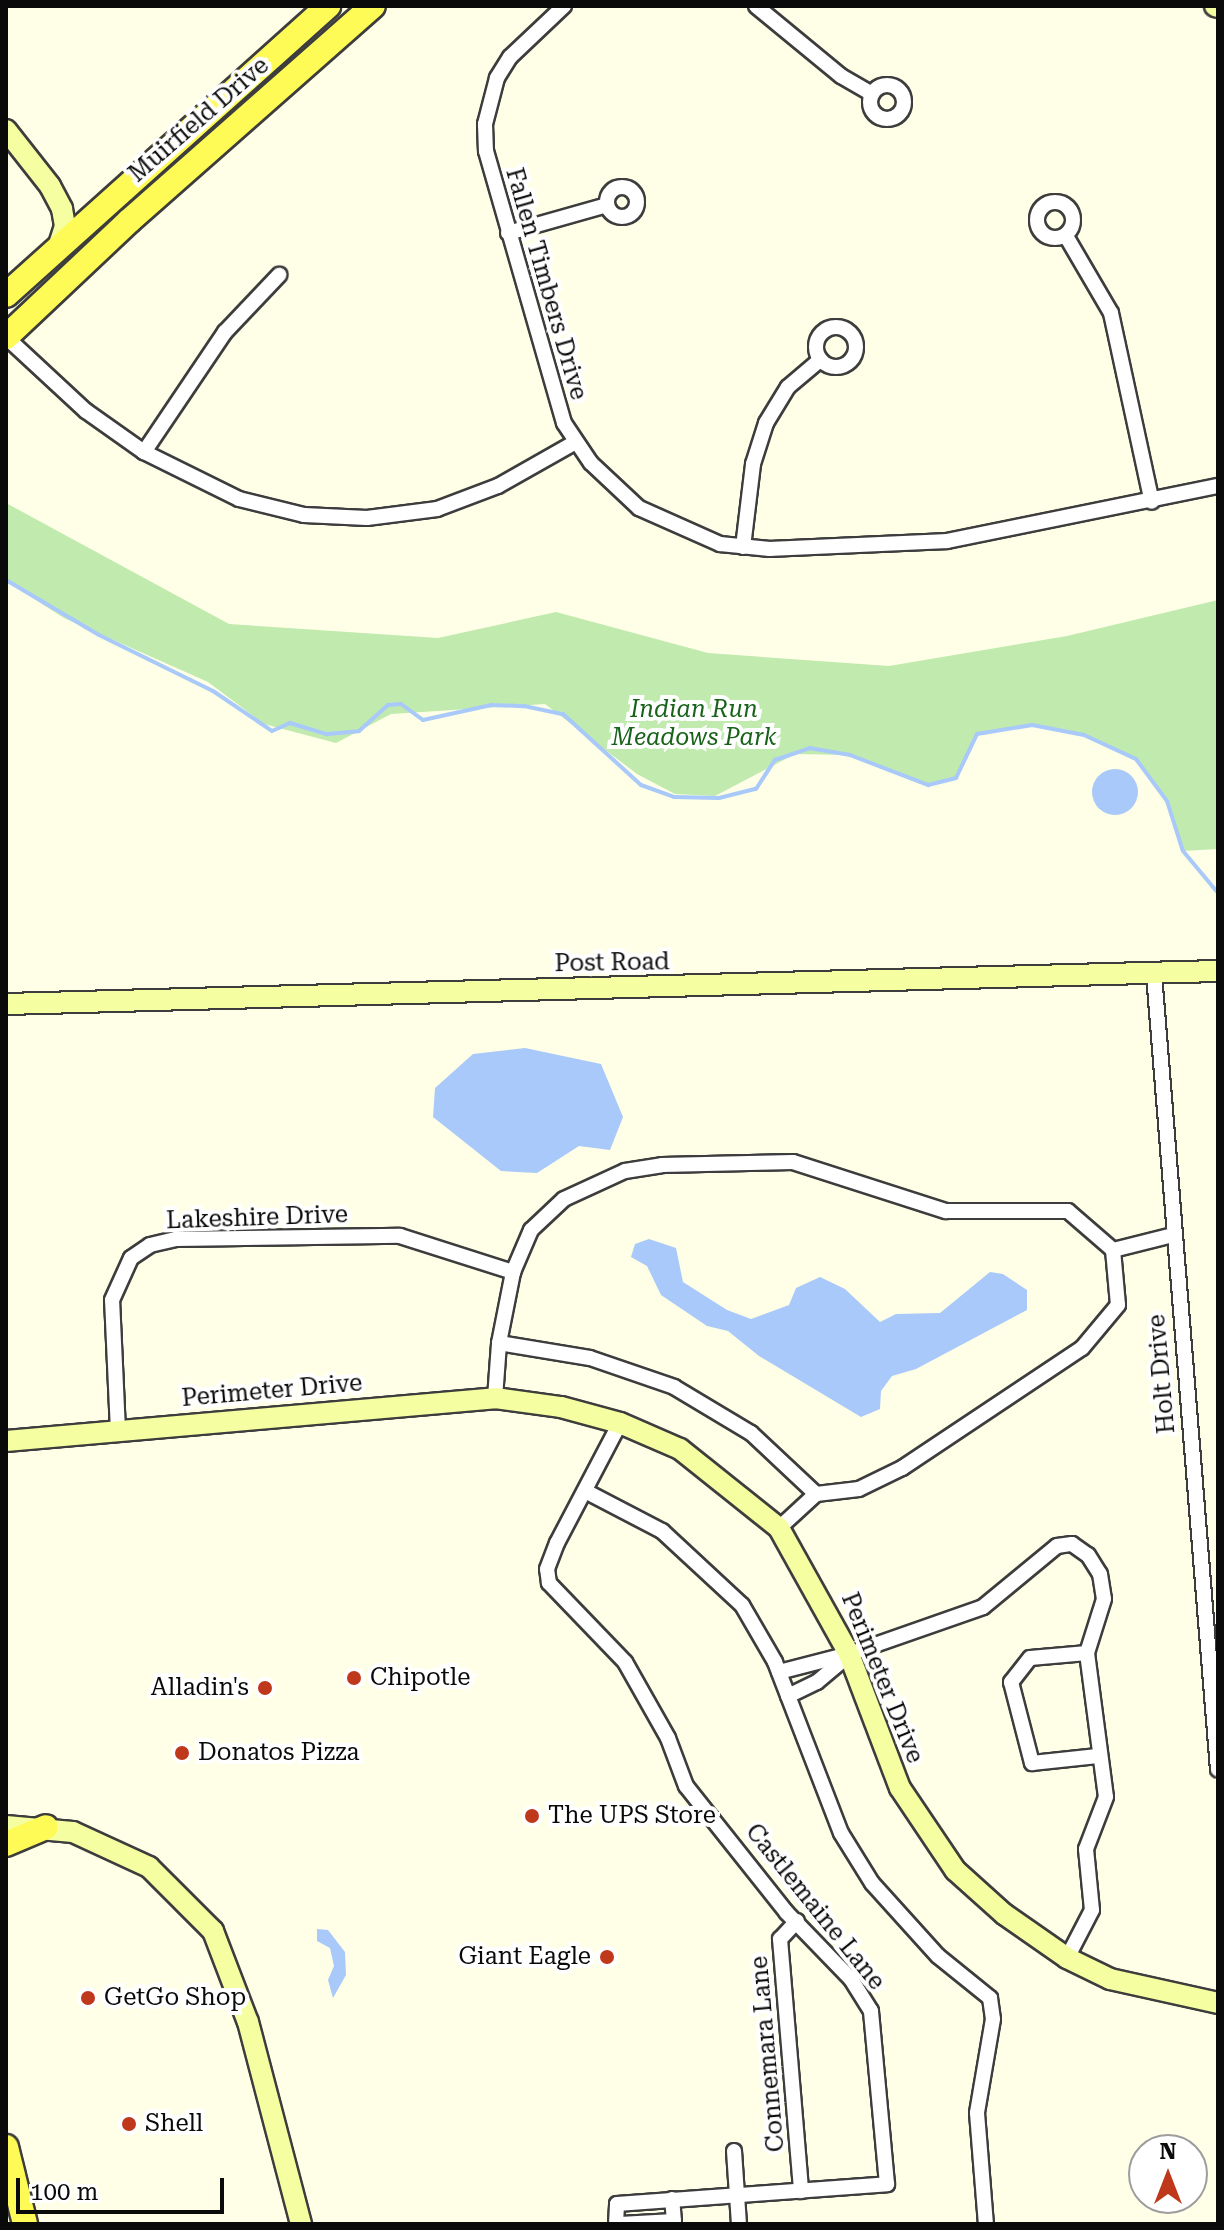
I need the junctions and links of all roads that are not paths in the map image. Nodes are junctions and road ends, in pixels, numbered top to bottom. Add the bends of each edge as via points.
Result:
1 (328, 6) edge
2 (564, 6) edge
3 (756, 6) edge
4 (364, 9) edge
5 (872, 94) dead end
6 (6, 130) edge
7 (50, 186) junction
8 (607, 205) dead end
9 (89, 218) junction
10 (508, 233) junction
11 (1066, 236) dead end
12 (64, 240) junction
13 (279, 275) dead end
14 (6, 295) edge
15 (6, 322) edge
16 (6, 337) edge
17 (820, 360) dead end
18 (574, 443) junction
19 (144, 452) junction
20 (1218, 486) edge
21 (1152, 502) junction
22 (743, 547) junction
23 (1218, 971) edge
24 (1154, 974) junction
25 (6, 1004) edge
26 (1173, 1235) junction
27 (1113, 1250) junction
28 (513, 1272) junction
29 (499, 1343) junction
30 (495, 1398) junction
31 (620, 1423) junction
32 (118, 1431) junction
33 (6, 1441) edge
34 (587, 1492) junction
35 (816, 1494) junction
36 (779, 1528) junction
37 (1087, 1653) junction
38 (849, 1654) junction
39 (779, 1672) junction
40 (788, 1696) junction
41 (1098, 1756) junction
42 (1218, 1769) edge
43 (6, 1826) edge
44 (46, 1827) junction
45 (6, 1844) edge
46 (797, 1921) junction
47 (1067, 1958) junction
48 (1218, 2003) edge
49 (6, 2147) edge
50 (734, 2151) dead end
51 (801, 2191) junction
52 (737, 2196) junction
53 (672, 2199) junction
54 (25, 2224) edge
55 (301, 2224) edge
56 (618, 2224) edge
57 (739, 2224) edge
58 (986, 2224) edge

1 - 9 main road, Muirfield Drive
2 - 10 street, Fallen Timbers Drive via 510,57 489,99 486,151
3 - 5 street via 841,76
4 - 16 main road, Muirfield Drive
6 - 7 street
7 - 9 street
7 - 12 street via 65,220
8 - 10 street
9 - 12 main road, Muirfield Drive
9 - 15 main road via 90,235 84,245
10 - 18 street, Fallen Timbers Drive via 552,393
11 - 21 street via 1111,313
12 - 14 main road, Muirfield Drive
13 - 19 street via 225,332
16 - 19 street via 86,411
17 - 22 street via 788,387 766,423 753,464
18 - 19 street via 471,498 437,509 367,518 304,515 239,499
18 - 22 street, Fallen Timbers Drive via 639,508 683,531
20 - 21 street, Fallen Timbers Drive
21 - 22 street, Fallen Timbers Drive via 947,541
23 - 24 street, Post Road
24 - 25 street, Post Road
24 - 26 street, Holt Drive
26 - 27 street
26 - 42 street, Holt Drive
27 - 28 street via 1068,1211 946,1211 793,1162 662,1165 601,1179 564,1199 531,1230
27 - 35 street via 1118,1305 1082,1348 902,1468 859,1489
28 - 29 street
28 - 32 street, Lakeshire Drive via 400,1236 176,1239 150,1245 131,1258 112,1300
29 - 30 street
29 - 35 street via 590,1358 674,1387 751,1433
30 - 31 street, Perimeter Drive via 561,1407
30 - 32 street, Perimeter Drive
31 - 34 street, Castlemaine Lane
31 - 36 street, Perimeter Drive via 680,1449
32 - 33 street, Perimeter Drive
34 - 39 street via 662,1531 732,1596
34 - 46 street, Castlemaine Lane via 557,1543 547,1569 549,1583 625,1662 668,1738 686,1786
35 - 36 street
36 - 38 street, Perimeter Drive
37 - 38 street via 1104,1599 1100,1574 1088,1555 1072,1544 1043,1553 983,1607
37 - 41 street
37 - 41 street via 1030,1658 1011,1682 1032,1763
38 - 39 street
38 - 40 street via 817,1682
38 - 47 street, Perimeter Drive via 887,1761 934,1843 955,1870 1004,1914
39 - 40 street
40 - 58 street via 835,1821 872,1883 938,1956 990,1998 993,2019 979,2092
41 - 47 street via 1106,1797 1086,1849 1092,1910
43 - 44 street
44 - 45 main road
44 - 55 street via 73,1832 149,1867 213,1931 248,2022
46 - 51 street, Connemara Lane via 780,1939
46 - 51 street, Castlemaine Lane via 850,1978 871,2011 887,2184
47 - 48 street, Perimeter Drive via 1110,1979
49 - 54 main road
50 - 52 street
51 - 52 street, Castlemaine Lane
52 - 53 street, Castlemaine Lane
52 - 57 street
53 - 56 street, Castlemaine Lane via 617,2204
53 - 56 street, Castlemaine Lane via 674,2221

